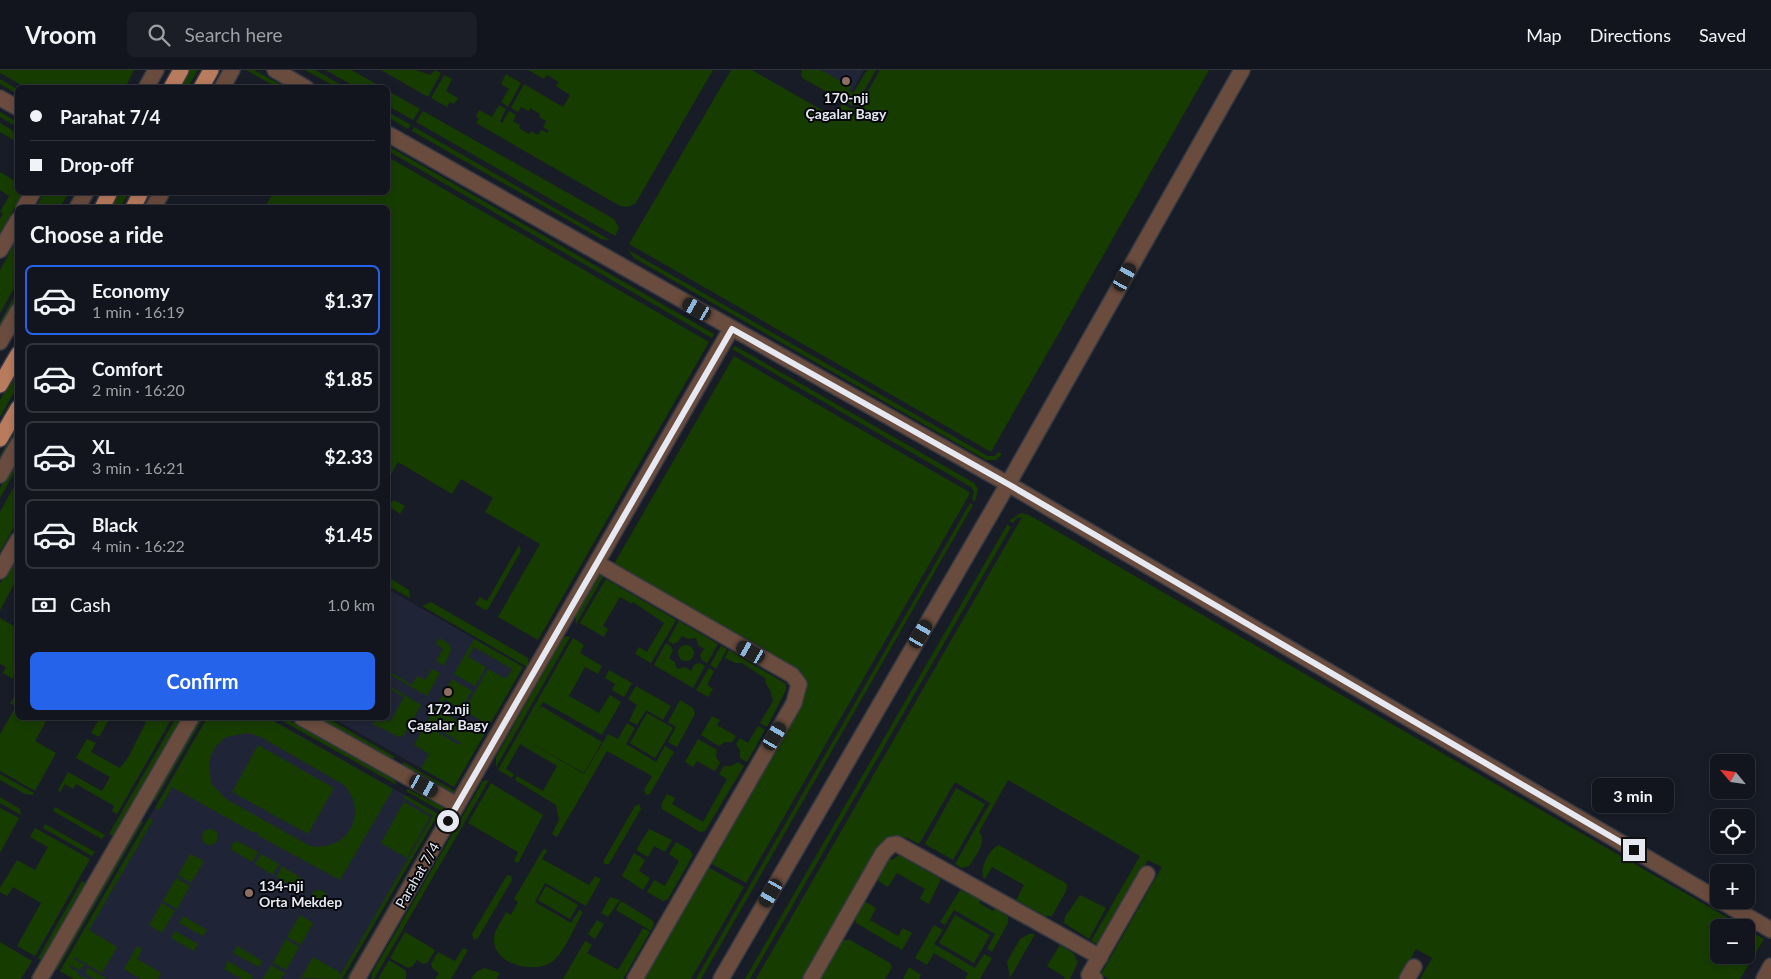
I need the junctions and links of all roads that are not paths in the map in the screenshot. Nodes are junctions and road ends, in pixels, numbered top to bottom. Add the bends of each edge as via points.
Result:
1 (156, 70) edge
2 (181, 70) edge
3 (212, 70) edge
4 (232, 70) edge
5 (275, 70) edge
6 (1242, 70) edge
7 (148, 85) edge
8 (173, 85) edge
9 (204, 85) edge
10 (224, 85) edge
11 (301, 85) edge
12 (0, 98) edge
13 (15, 106) edge
14 (390, 135) edge
15 (15, 225) edge
16 (0, 250) edge
17 (15, 316) edge
18 (732, 329) junction
19 (0, 342) edge
20 (15, 359) edge
21 (0, 385) edge
22 (15, 413) edge
23 (0, 439) edge
24 (15, 449) edge
25 (0, 475) edge
26 (1008, 484) junction
27 (15, 545) edge
28 (597, 563) junction
29 (0, 571) edge
30 (189, 720) edge
31 (306, 720) edge
32 (457, 805) junction
33 (1147, 874) dead end
34 (1710, 895) edge
35 (1735, 909) edge
36 (1771, 930) edge
37 (1100, 957) junction
38 (1771, 966) edge
39 (1091, 978) edge
40 (40, 979) edge
41 (357, 979) edge
42 (635, 979) edge
43 (721, 979) edge
44 (811, 979) edge
45 (1764, 979) edge

1 - 7 street
2 - 8 main road
3 - 9 main road
4 - 10 street
5 - 11 street
6 - 26 street
12 - 13 street
14 - 18 street
15 - 16 street
17 - 19 street
18 - 26 street
18 - 28 street, Parahat 7/4
20 - 21 main road
22 - 23 main road
24 - 25 street
26 - 34 street
26 - 43 street
27 - 29 street
28 - 32 street, Parahat 7/4
28 - 42 street via 792,675 799,684 794,703
30 - 40 street
31 - 32 street
32 - 41 street, Parahat 7/4
33 - 37 street
35 - 36 street
37 - 39 street
37 - 44 street via 897,844 883,853
38 - 45 street

